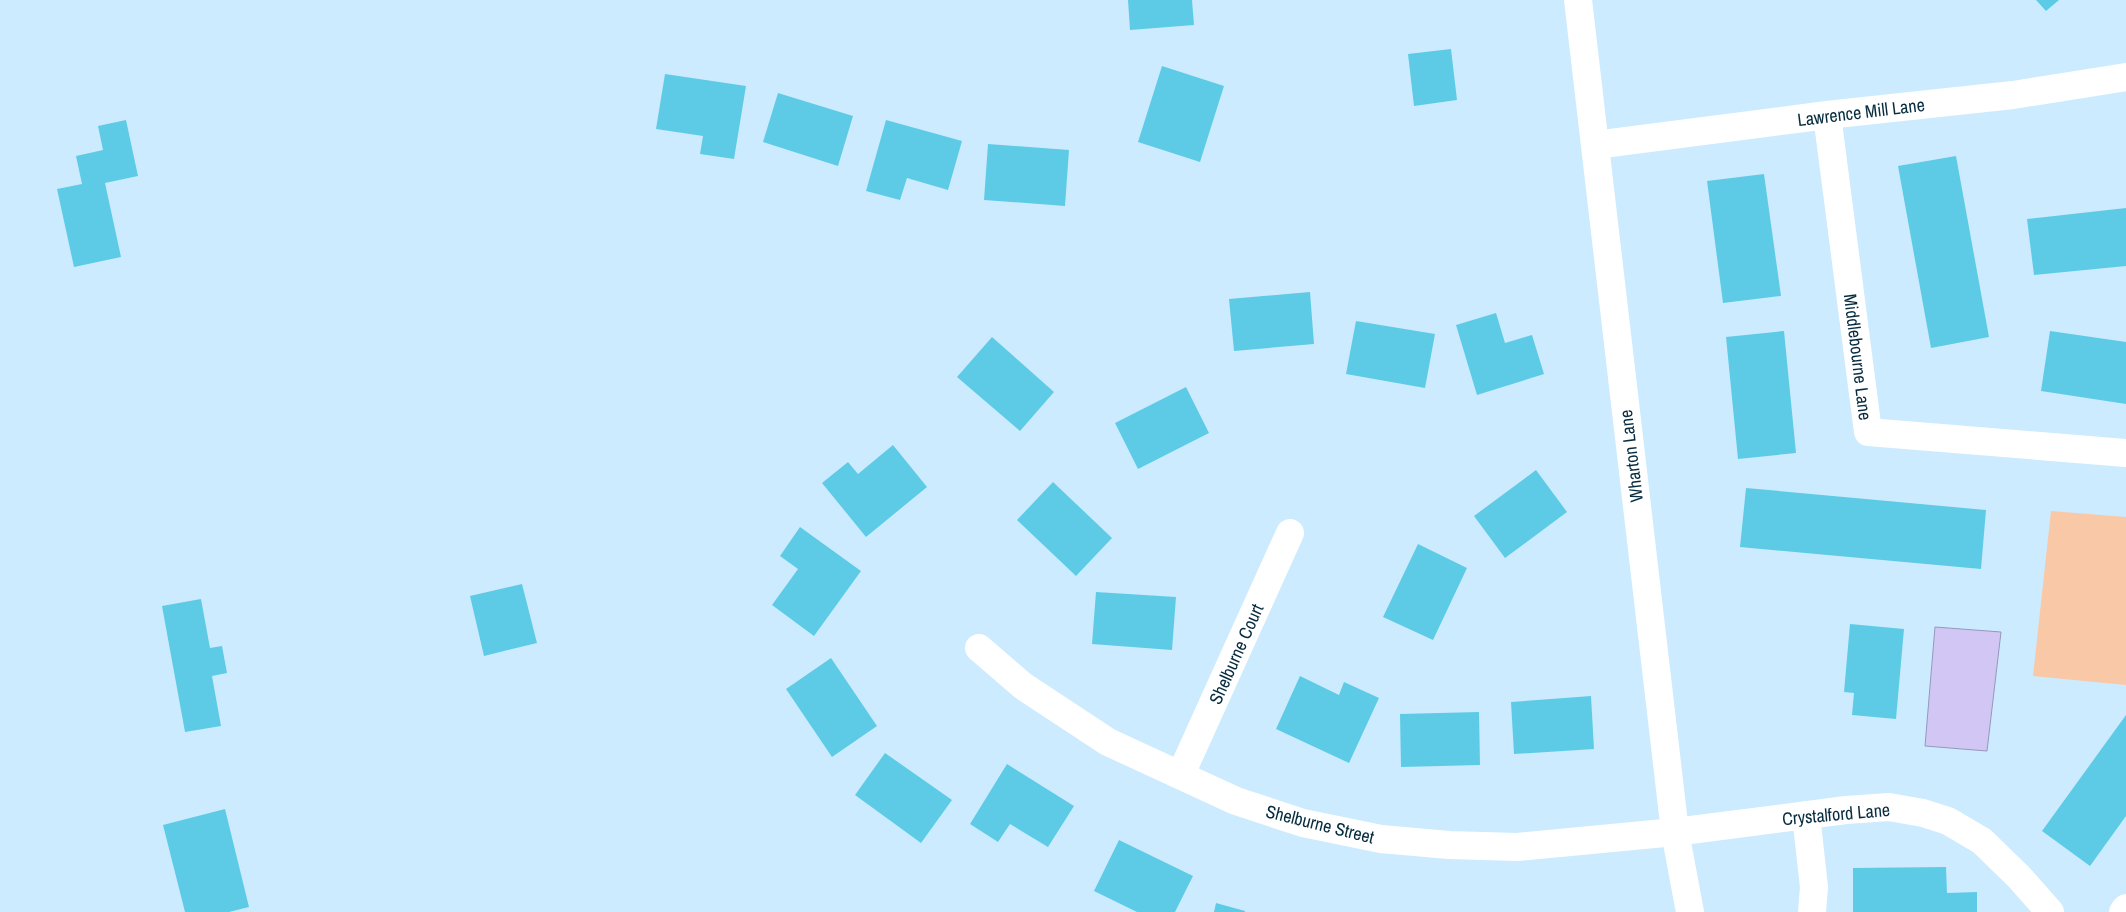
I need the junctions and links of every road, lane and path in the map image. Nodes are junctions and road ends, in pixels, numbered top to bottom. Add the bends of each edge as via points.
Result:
1 (1578, 0) edge
2 (2126, 77) edge
3 (1827, 115) junction
4 (1595, 145) junction
5 (2126, 453) edge
6 (1290, 533) dead end
7 (979, 648) dead end
8 (1181, 774) junction
9 (1806, 815) junction
10 (1675, 832) junction
11 (2126, 908) edge
12 (1690, 912) edge
13 (1812, 912) edge
14 (2050, 912) edge
15 (2123, 912) edge

1 - 4 street, Wharton Lane
2 - 3 street, Lawrence Mill Lane via 2014,95
3 - 4 street, Lawrence Mill Lane
3 - 5 street, Middlebourne Lane via 1868,432
4 - 10 street, Wharton Lane
6 - 8 street, Shelburne Court
7 - 8 street, Shelburne Street via 1023,686 1108,742
8 - 10 street, Shelburne Street via 1236,801 1303,824 1381,839 1517,847
9 - 10 street, Crystalford Lane
9 - 13 street via 1814,887
9 - 14 street, Crystalford Lane via 1888,807 1948,821 1982,841
10 - 12 street, Wharton Lane
11 - 15 street

